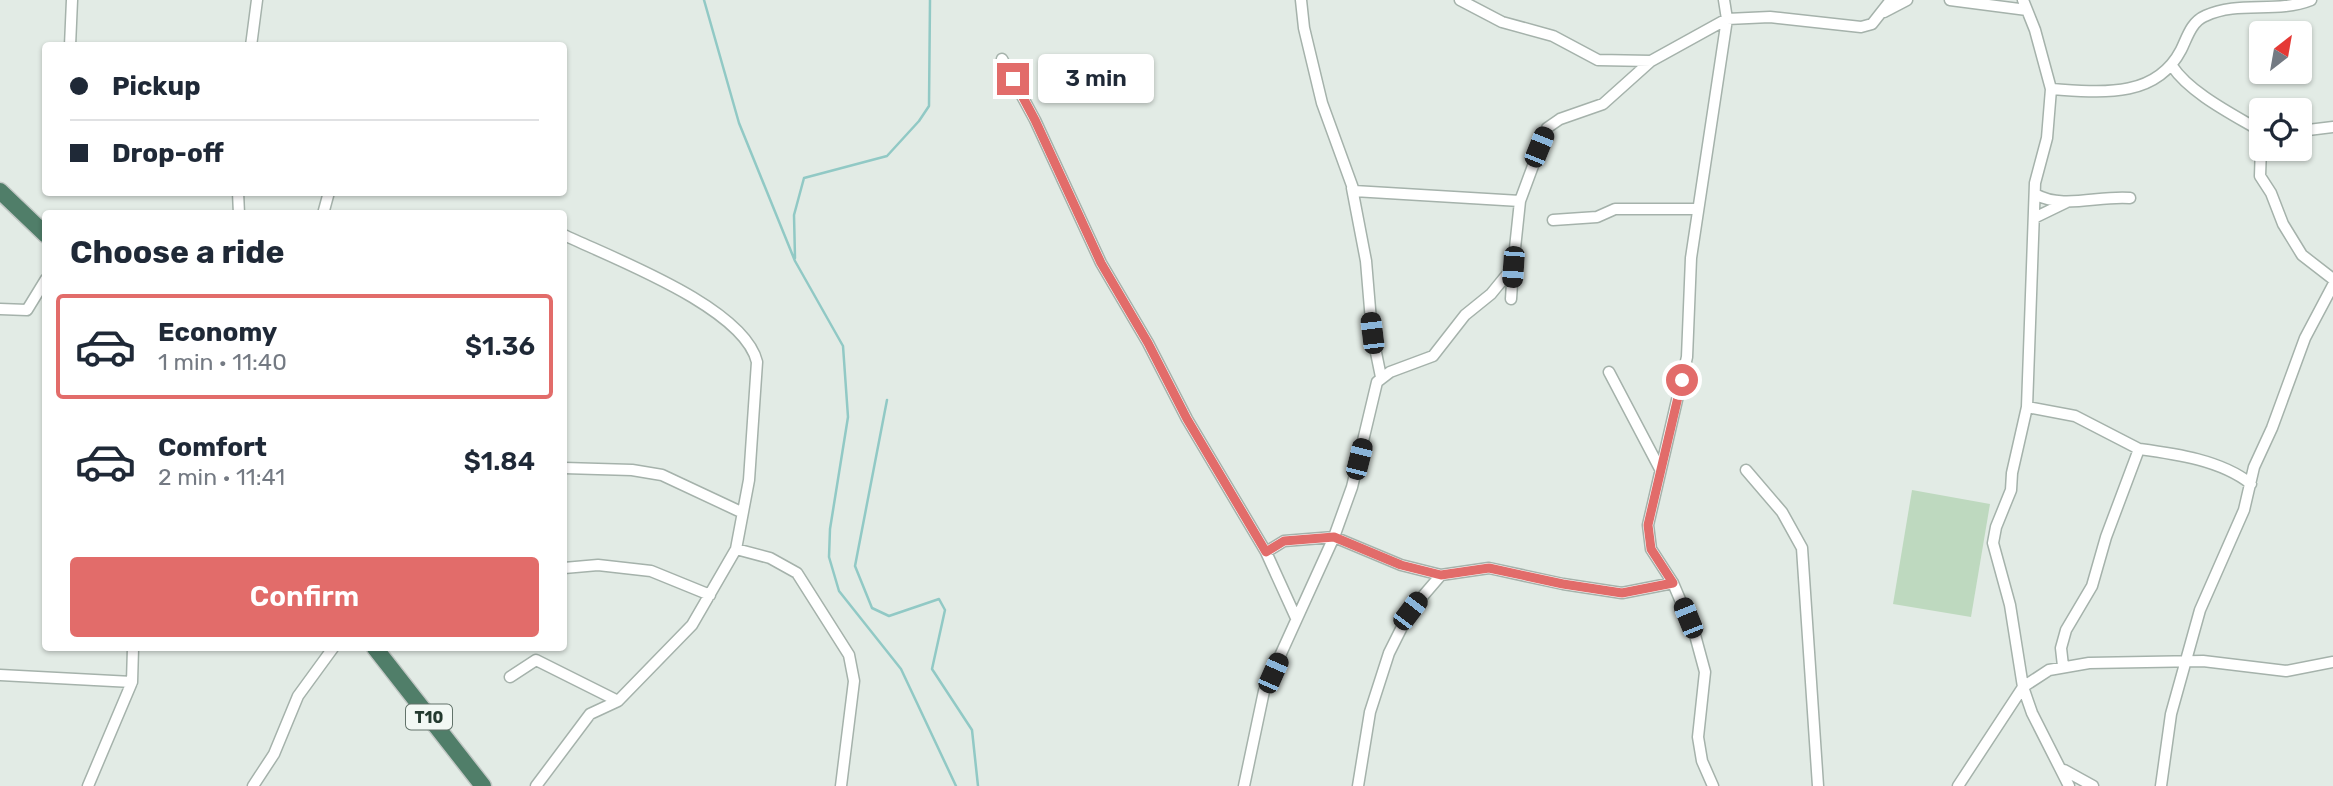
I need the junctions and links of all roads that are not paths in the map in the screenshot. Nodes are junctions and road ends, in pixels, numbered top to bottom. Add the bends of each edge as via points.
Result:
1 (72, 0) edge
2 (257, 0) edge
3 (1301, 0) edge
4 (1460, 0) edge
5 (1724, 0) edge
6 (1891, 0) edge
7 (1907, 0) edge
8 (1950, 0) edge
9 (2311, 0) edge
10 (2025, 5) edge
11 (1884, 12) junction
12 (1727, 19) junction
13 (70, 42) edge
14 (252, 42) edge
15 (1002, 59) dead end
16 (1651, 61) junction
17 (2172, 66) junction
18 (2051, 89) junction
19 (2249, 126) edge
20 (2333, 127) edge
21 (2312, 130) edge
22 (2261, 161) edge
23 (1352, 188) junction
24 (0, 191) edge
25 (2035, 194) junction
26 (2130, 198) dead end
27 (1520, 201) junction
28 (2067, 202) junction
29 (1697, 209) junction
30 (2034, 218) junction
31 (1553, 220) dead end
32 (42, 230) edge
33 (567, 236) edge
34 (1513, 267) junction
35 (2333, 279) edge
36 (2333, 285) edge
37 (42, 286) edge
38 (1511, 299) dead end
39 (0, 309) edge
40 (1609, 372) dead end
41 (1381, 377) junction
42 (2027, 407) junction
43 (2138, 449) junction
44 (567, 468) edge
45 (1660, 469) junction
46 (1746, 470) dead end
47 (2251, 484) junction
48 (741, 512) junction
49 (1334, 537) junction
50 (736, 549) junction
51 (1266, 552) junction
52 (567, 568) edge
53 (1441, 575) junction
54 (1673, 583) junction
55 (710, 594) junction
56 (1296, 618) junction
57 (133, 651) edge
58 (331, 651) edge
59 (377, 651) edge
60 (2184, 662) junction
61 (2333, 662) edge
62 (2063, 666) junction
63 (0, 675) edge
64 (510, 677) dead end
65 (132, 682) junction
66 (2023, 687) junction
67 (618, 701) junction
68 (2063, 769) junction
69 (88, 786) edge
70 (253, 786) edge
71 (483, 786) edge
72 (536, 786) edge
73 (841, 786) edge
74 (1244, 786) edge
75 (1358, 786) edge
76 (1713, 786) edge
77 (1818, 786) edge
78 (1958, 786) edge
79 (2069, 786) edge
80 (2093, 786) edge
81 (2161, 786) edge

1 - 13 street
2 - 14 street
3 - 23 street via 1322,103
4 - 16 street via 1502,22 1553,36 1598,60
5 - 12 street
6 - 11 street
7 - 11 street
8 - 10 street
9 - 17 street via 2273,7 2243,5 2204,16 2195,23
10 - 18 street
11 - 12 street via 1861,27 1770,17
12 - 16 street
12 - 29 street
15 - 51 street via 1101,263
16 - 27 street via 1603,104 1547,128
17 - 18 street via 2130,89 2092,93
17 - 19 street via 2178,76
18 - 25 street
20 - 21 street
22 - 35 street via 2260,176 2302,255
23 - 27 street
23 - 41 street
24 - 32 highway
25 - 28 street
25 - 30 street
26 - 28 street
27 - 34 street
28 - 30 street
29 - 31 street via 1615,209 1597,217
29 - 45 street via 1687,357
30 - 42 street
33 - 48 street via 680,290 748,340 757,362 749,480
34 - 38 street
34 - 41 street via 1491,294 1465,315 1433,356
36 - 47 street via 2305,338
37 - 39 street via 27,310
40 - 45 street
41 - 49 street
42 - 43 street via 2075,415
42 - 66 street via 2011,490 1993,543 2011,605
43 - 47 street via 2188,457 2238,473
43 - 62 street via 2092,586 2066,630
44 - 48 street via 662,475
45 - 54 street via 1649,513 1649,542
46 - 77 street via 1782,512 1802,548
47 - 60 street
48 - 50 street
49 - 51 street via 1284,541
49 - 53 street via 1401,565
49 - 56 street
50 - 55 street
50 - 73 street via 770,558 797,573 849,655 854,681
51 - 56 street
52 - 55 street via 598,565 664,573
53 - 54 street via 1489,568 1622,593
53 - 75 street via 1410,611 1389,653 1370,712
54 - 76 street via 1695,635 1704,672 1698,737
55 - 67 street via 692,625
56 - 74 street via 1264,691
57 - 65 street
58 - 70 street via 298,696 274,754
59 - 71 highway, T10
60 - 61 street via 2286,671
60 - 62 street
60 - 81 street
62 - 66 street
63 - 65 street
64 - 67 street via 536,660
65 - 69 street
66 - 68 street
66 - 78 street
67 - 72 street via 590,714
68 - 79 street
68 - 80 street

